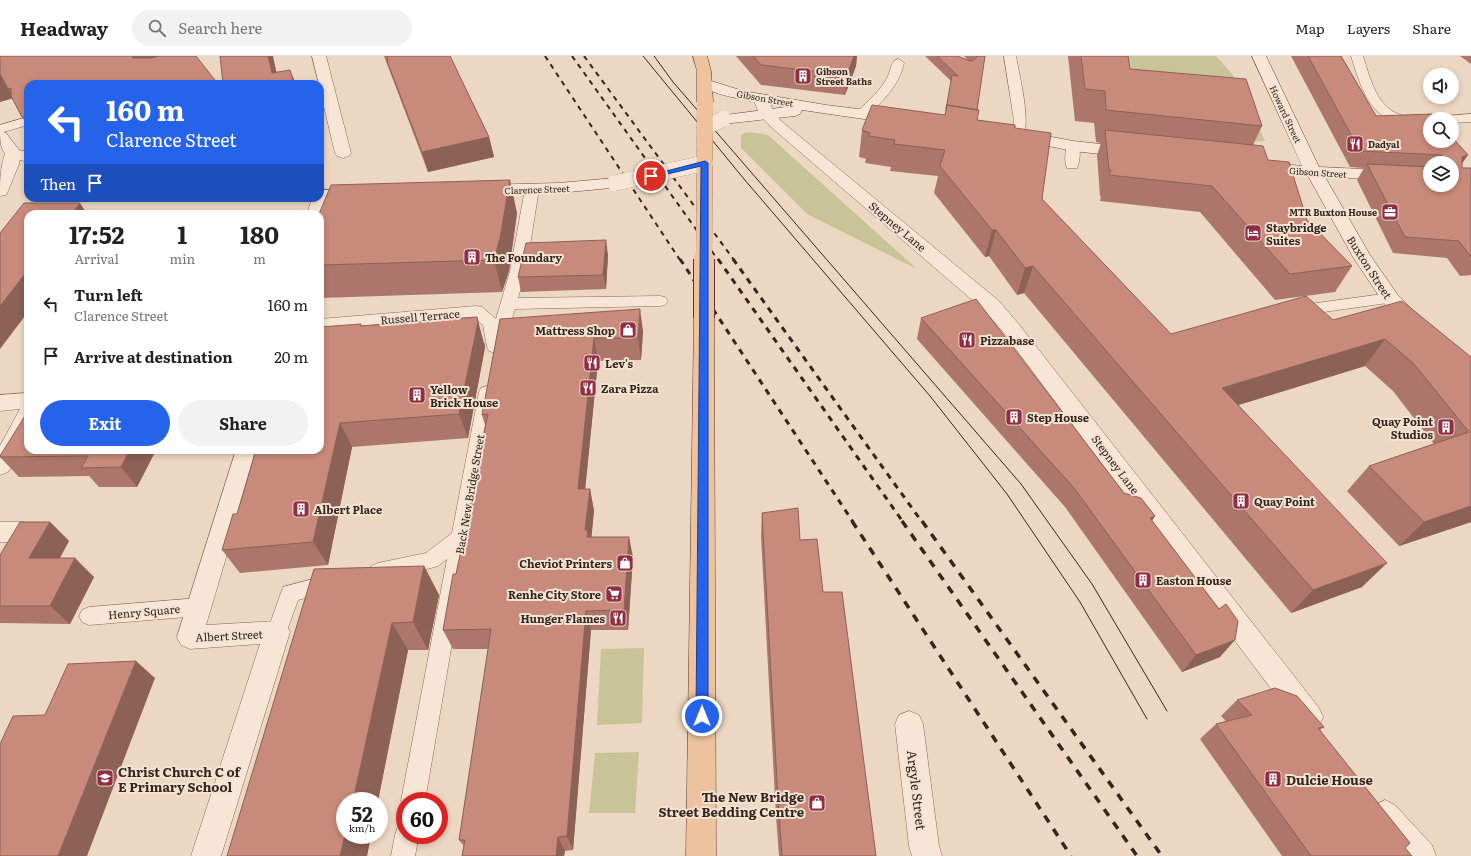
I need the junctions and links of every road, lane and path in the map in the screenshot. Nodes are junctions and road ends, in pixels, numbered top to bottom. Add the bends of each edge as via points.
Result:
1 (319, 56) edge
2 (700, 56) edge
3 (1010, 56) edge
4 (1259, 56) edge
5 (1357, 56) edge
6 (898, 63) dead end
7 (705, 83) junction
8 (760, 98) junction
9 (826, 110) junction
10 (767, 114) junction
11 (862, 114) junction
12 (1471, 118) edge
13 (1459, 119) edge
14 (1423, 120) edge
15 (24, 122) edge
16 (916, 122) edge
17 (705, 127) junction
18 (0, 129) edge
19 (1009, 135) joint
20 (0, 136) edge
21 (1073, 146) junction
22 (343, 153) dead end
23 (1143, 154) edge
24 (20, 155) edge
25 (705, 163) junction
26 (1072, 165) dead end
27 (1244, 165) edge
28 (1314, 172) junction
29 (1423, 177) edge
30 (532, 189) junction
31 (0, 191) edge
32 (470, 191) edge
33 (376, 194) edge
34 (324, 195) edge
35 (1390, 298) junction
36 (660, 301) dead end
37 (508, 304) junction
38 (1280, 313) edge
39 (324, 324) edge
40 (1429, 336) edge
41 (492, 364) junction
42 (24, 401) edge
43 (0, 403) edge
44 (24, 421) edge
45 (246, 454) edge
46 (0, 466) edge
47 (0, 532) edge
48 (24, 532) edge
49 (462, 536) junction
50 (199, 607) junction
51 (89, 616) dead end
52 (277, 632) junction
53 (909, 724) dead end
54 (1324, 737) edge
55 (415, 792) edge
56 (1372, 800) edge
57 (405, 844) edge
58 (206, 856) edge
59 (403, 856) edge
60 (701, 856) edge
61 (927, 856) edge
62 (1422, 856) edge

1 - 22 street
2 - 7 main road
3 - 19 lane via 1020,121
4 - 28 street, Howard Street
5 - 14 lane via 1371,96 1380,108 1391,116 1404,120
6 - 11 lane via 897,72 884,93
7 - 8 street, Gibson Street via 730,93
7 - 17 main road, bridge
8 - 9 street, Gibson Street
8 - 10 street
9 - 10 street, Gibson Street
9 - 11 street, Gibson Street
10 - 17 street, Gibson Street, bridge via 724,119
10 - 54 street, Stepney Lane via 992,306
11 - 16 street, Gibson Street
12 - 13 lane
15 - 18 lane
17 - 25 main road, bridge
19 - 21 street
20 - 24 street
21 - 23 street
21 - 26 lane
24 - 31 street via 11,164
25 - 30 street, Clarence Street, bridge via 614,183
25 - 60 main road, bridge
27 - 28 street, Gibson Street
28 - 29 street, Gibson Street
28 - 35 street, Buxton Street via 1362,257
30 - 32 street, Clarence Street
30 - 37 lane, Back New Bridge Street via 518,271
33 - 34 street
35 - 38 lane
35 - 40 street, Buxton Street
36 - 37 lane
37 - 41 lane, Back New Bridge Street
39 - 41 lane, Russell Terrace via 476,311 490,323
41 - 49 lane, Back New Bridge Street
42 - 43 street
44 - 46 street
45 - 50 street, Albert Street
47 - 48 street
49 - 52 lane via 432,560 290,593
49 - 55 lane, Back New Bridge Street
50 - 51 lane, Henry Square
50 - 52 street, Albert Street via 190,637
52 - 58 street, Albert Street
53 - 61 street, Argyle Street
56 - 62 street
57 - 59 lane

